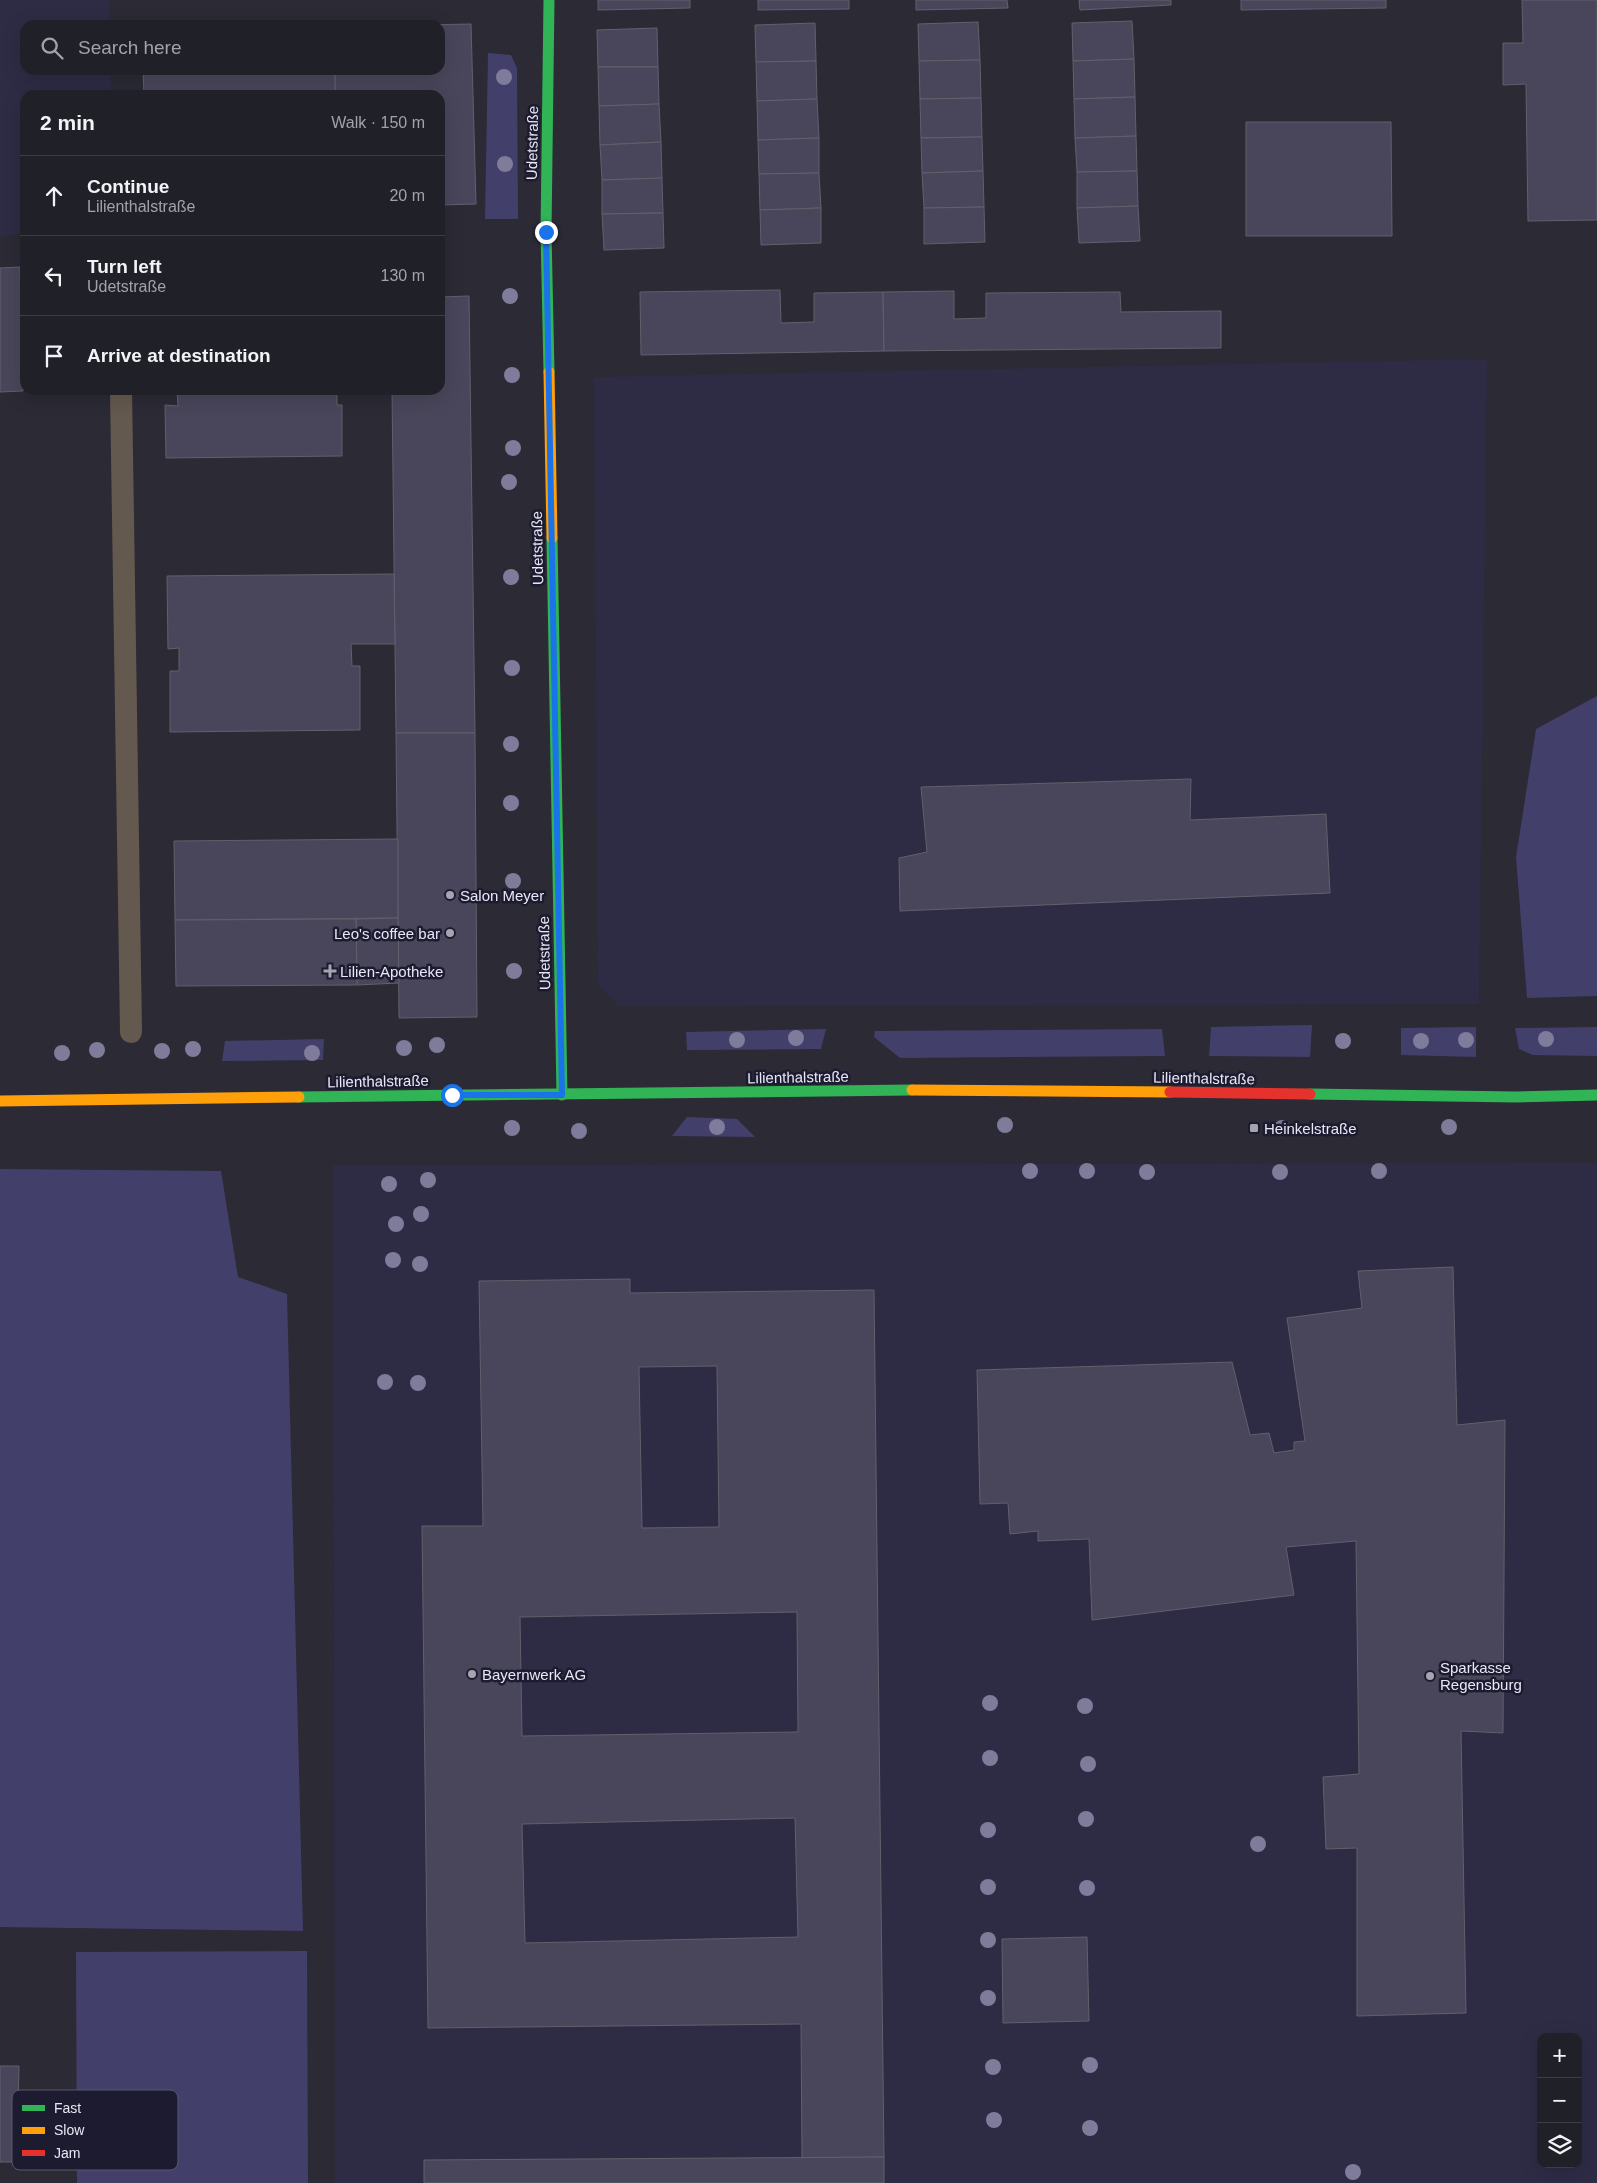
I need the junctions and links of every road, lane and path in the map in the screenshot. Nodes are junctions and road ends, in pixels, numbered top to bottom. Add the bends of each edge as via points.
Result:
1 (549, 0) edge
2 (121, 395) edge
3 (131, 1032) dead end
4 (1597, 1094) edge
5 (562, 1095) junction
6 (0, 1101) edge

1 - 5 street, Udetstraße via 546,232
2 - 3 lane
4 - 5 street, Lilienthalstraße via 1516,1098 864,1090
5 - 6 street, Lilienthalstraße

